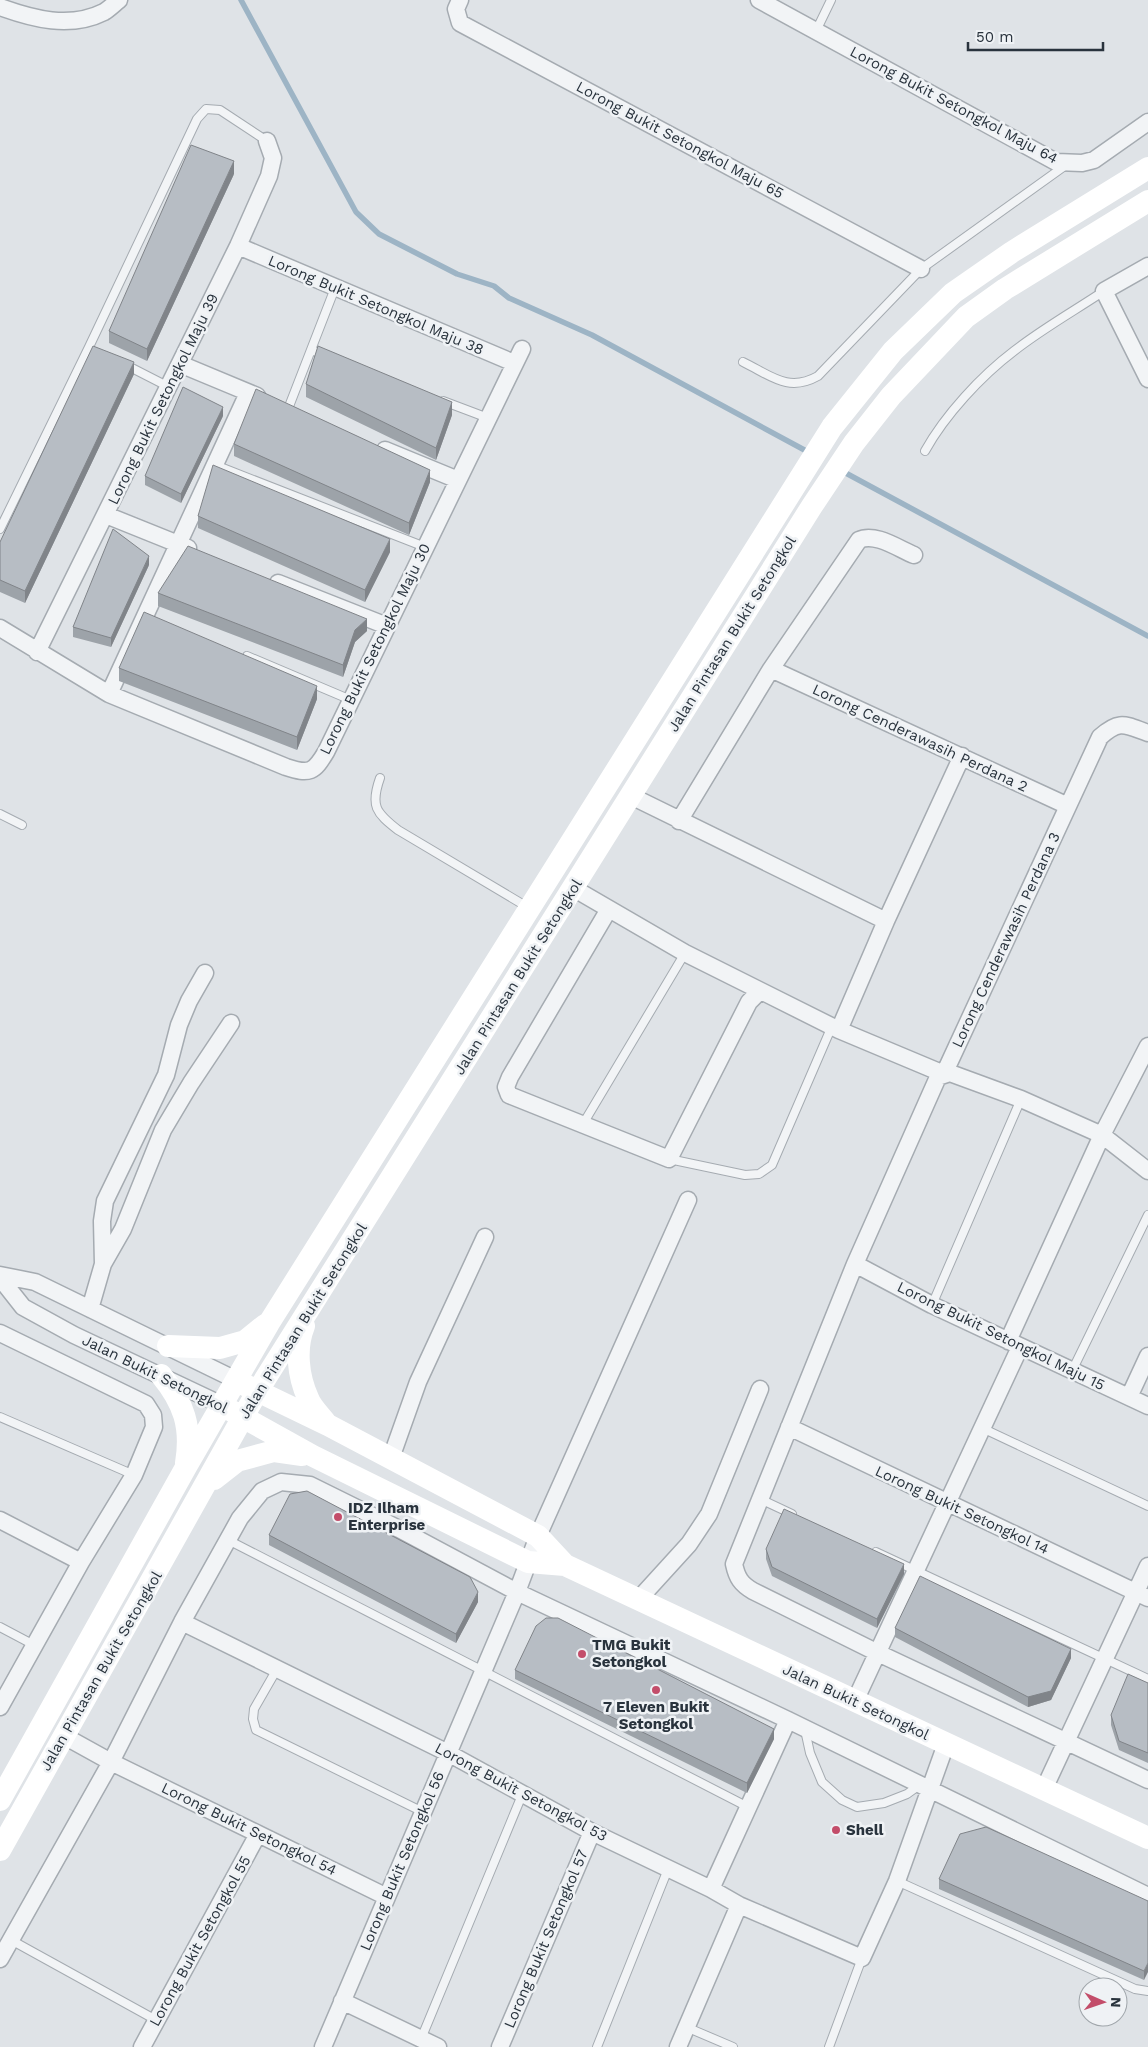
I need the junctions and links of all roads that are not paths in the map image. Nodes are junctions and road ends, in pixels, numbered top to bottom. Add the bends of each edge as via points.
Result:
1 (119, 0) edge
2 (460, 0) edge
3 (759, 0) edge
4 (831, 0) edge
5 (0, 7) edge
6 (816, 31) junction
7 (1148, 122) edge
8 (267, 141) joint
9 (1068, 164) junction
10 (1148, 168) edge
11 (1148, 201) edge
12 (238, 246) junction
13 (1148, 266) edge
14 (921, 269) junction
15 (336, 288) junction
16 (1104, 291) junction
17 (89, 347) junction
18 (311, 350) junction
19 (98, 351) edge
20 (518, 356) joint
21 (330, 357) edge
22 (116, 360) edge
23 (743, 362) dead end
24 (180, 364) junction
25 (1148, 380) edge
26 (170, 387) junction
27 (248, 393) junction
28 (432, 396) edge
29 (288, 409) junction
30 (304, 416) edge
31 (488, 418) junction
32 (372, 444) edge
33 (925, 451) dead end
34 (215, 465) junction
35 (458, 480) junction
36 (106, 515) junction
37 (0, 529) edge
38 (179, 544) junction
39 (425, 547) junction
40 (206, 555) edge
41 (914, 555) dead end
42 (262, 577) edge
43 (387, 626) junction
44 (0, 628) edge
45 (37, 652) junction
46 (235, 652) edge
47 (771, 669) junction
48 (109, 694) junction
49 (351, 700) junction
50 (1148, 733) edge
51 (962, 756) junction
52 (380, 778) dead end
53 (631, 796) junction
54 (1068, 806) junction
55 (0, 814) edge
56 (679, 821) junction
57 (22, 825) dead end
58 (574, 888) junction
59 (530, 908) junction
60 (609, 909) junction
61 (886, 921) junction
62 (685, 954) junction
63 (205, 973) dead end
64 (760, 991) junction
65 (231, 1023) dead end
66 (836, 1028) junction
67 (1148, 1046) edge
68 (944, 1074) junction
69 (1021, 1099) junction
70 (582, 1124) junction
71 (1102, 1136) junction
72 (669, 1159) junction
73 (1148, 1171) edge
74 (688, 1200) dead end
75 (1148, 1215) edge
76 (484, 1237) dead end
77 (103, 1264) junction
78 (855, 1264) junction
79 (0, 1276) edge
80 (313, 1304) junction
81 (932, 1305) junction
82 (90, 1309) junction
83 (269, 1323) junction
84 (0, 1333) edge
85 (1014, 1344) junction
86 (168, 1346) junction
87 (1148, 1356) edge
88 (1072, 1371) junction
89 (161, 1375) junction
90 (236, 1380) junction
91 (760, 1389) dead end
92 (257, 1392) junction
93 (1129, 1397) junction
94 (222, 1405) junction
95 (1148, 1406) edge
96 (0, 1417) edge
97 (243, 1417) junction
98 (328, 1425) junction
99 (789, 1427) junction
100 (982, 1428) junction
101 (312, 1456) junction
102 (391, 1458) junction
103 (186, 1467) junction
104 (134, 1475) junction
105 (207, 1484) junction
106 (760, 1499) junction
107 (948, 1503) junction
108 (1148, 1506) edge
109 (803, 1519) edge
110 (0, 1520) edge
111 (538, 1536) junction
112 (228, 1540) junction
113 (864, 1546) edge
114 (81, 1562) junction
115 (528, 1562) junction
116 (565, 1565) junction
117 (1148, 1566) edge
118 (916, 1570) junction
119 (517, 1592) junction
120 (1142, 1595) edge
121 (638, 1600) junction
122 (182, 1622) junction
123 (0, 1628) edge
124 (34, 1646) junction
125 (878, 1653) junction
126 (1105, 1659) junction
127 (277, 1669) junction
128 (483, 1670) junction
129 (1148, 1679) edge
130 (856, 1702) junction
131 (0, 1707) edge
132 (788, 1720) junction
133 (804, 1728) junction
134 (70, 1740) junction
135 (1066, 1742) junction
136 (946, 1744) junction
137 (448, 1753) junction
138 (104, 1758) junction
139 (1148, 1780) edge
140 (926, 1787) junction
141 (1044, 1789) junction
142 (522, 1794) junction
143 (0, 1800) edge
144 (748, 1807) junction
145 (423, 1812) junction
146 (592, 1832) junction
147 (258, 1834) junction
148 (1148, 1838) edge
149 (0, 1850) edge
150 (668, 1869) junction
151 (897, 1882) junction
152 (711, 1889) junction
153 (1148, 1896) edge
154 (387, 1897) junction
155 (739, 1905) junction
156 (11, 1940) junction
157 (862, 1958) junction
158 (0, 1959) edge
159 (1148, 1992) edge
160 (342, 2001) junction
161 (156, 2020) junction
162 (686, 2026) junction
163 (421, 2039) junction
164 (142, 2047) edge
165 (323, 2047) edge
166 (438, 2047) edge
167 (500, 2047) edge
168 (597, 2047) edge
169 (678, 2047) edge
170 (733, 2047) edge
171 (828, 2047) edge

1 - 5 street via 104,12 78,21 29,17
2 - 14 street, Lorong Bukit Setongkol Maju 65 via 456,9 460,23
3 - 6 street, Lorong Bukit Setongkol Maju 64
4 - 6 lane
6 - 9 street, Lorong Bukit Setongkol Maju 64 via 1056,162
7 - 9 street, Lorong Bukit Setongkol Maju 64 via 1094,160
8 - 12 street, Lorong Bukit Setongkol Maju 39 via 273,158 269,176
8 - 17 lane via 220,110 206,109 197,119
9 - 14 lane
10 - 59 main road, Jalan Pintasan Bukit Setongkol via 1012,252 953,293 893,351 832,427
11 - 53 main road, Jalan Pintasan Bukit Setongkol via 1013,284 966,317 891,396 854,443 812,506
12 - 15 street, Lorong Bukit Setongkol Maju 38
12 - 24 street, Lorong Bukit Setongkol Maju 39
13 - 16 street
14 - 23 lane via 818,376 795,384 779,381
15 - 18 lane
15 - 20 street, Lorong Bukit Setongkol Maju 38
16 - 25 street
16 - 33 lane via 1014,351 965,396
17 - 19 lane
17 - 37 lane
18 - 21 lane
18 - 29 lane
20 - 31 street, Lorong Bukit Setongkol Maju 30
22 - 26 lane
24 - 26 street, Lorong Bukit Setongkol Maju 39
24 - 27 street
26 - 36 street, Lorong Bukit Setongkol Maju 39
27 - 29 street
27 - 34 street
28 - 31 lane
29 - 30 street
31 - 35 street, Lorong Bukit Setongkol Maju 30
32 - 35 street
34 - 38 street
34 - 39 lane
35 - 39 street, Lorong Bukit Setongkol Maju 30
36 - 38 street
36 - 45 street, Lorong Bukit Setongkol Maju 39
38 - 40 street
38 - 48 street via 150,616
39 - 43 street, Lorong Bukit Setongkol Maju 30
41 - 47 street via 874,538 866,536 859,540
42 - 43 street
43 - 49 street, Lorong Bukit Setongkol Maju 30
44 - 45 street, Lorong Bukit Setongkol Maju 30
45 - 48 street, Lorong Bukit Setongkol Maju 30
46 - 49 lane
47 - 51 street, Lorong Cenderawasih Perdana 2
47 - 56 street
48 - 49 street, Lorong Bukit Setongkol Maju 30 via 301,772 309,772 318,766
50 - 54 street, Lorong Cenderawasih Perdana 3 via 1125,725 1111,727 1100,737
51 - 54 street, Lorong Cenderawasih Perdana 2
51 - 61 street
52 - 59 lane via 374,804 379,816
53 - 56 street
53 - 58 main road, Jalan Pintasan Bukit Setongkol
54 - 68 street, Lorong Cenderawasih Perdana 3
55 - 57 lane
56 - 61 street
58 - 60 street
58 - 80 main road, Jalan Pintasan Bukit Setongkol
59 - 83 main road, Jalan Pintasan Bukit Setongkol
60 - 62 street
60 - 70 street via 506,1087 509,1095
61 - 66 street
62 - 64 street
62 - 70 lane
63 - 77 street via 178,1025 166,1074 105,1202
64 - 66 street
64 - 72 street via 749,1002
65 - 77 street via 163,1130 126,1222
66 - 68 street
66 - 72 lane via 772,1165 760,1174 745,1176
67 - 71 street
68 - 69 street via 950,1072
68 - 78 street, Lorong Cenderawasih Perdana 3 via 938,1078
69 - 71 street
69 - 81 lane
70 - 72 street
71 - 73 street
71 - 85 street
74 - 111 street, Lorong Bukit Setongkol 56
75 - 88 lane
76 - 102 street via 418,1382
77 - 82 street
78 - 81 street, Lorong Bukit Setongkol Maju 15
78 - 99 street, Lorong Cenderawasih Perdana 3
79 - 82 street, Jalan Bukit Setongkol via 34,1282
79 - 89 street, Jalan Bukit Setongkol via 23,1307 74,1335
80 - 92 main road, Jalan Pintasan Bukit Setongkol
80 - 98 main road via 300,1335 298,1368 308,1399
81 - 85 street, Lorong Bukit Setongkol Maju 15
82 - 86 street, Jalan Bukit Setongkol
83 - 86 main road via 245,1341 220,1348
83 - 90 main road, Jalan Pintasan Bukit Setongkol
84 - 104 street via 146,1404 153,1415 154,1427
85 - 88 street, Lorong Bukit Setongkol Maju 15
85 - 100 street
86 - 90 street, Jalan Bukit Setongkol
87 - 93 street
88 - 93 street, Lorong Bukit Setongkol Maju 15
89 - 94 street, Jalan Bukit Setongkol
89 - 103 main road via 173,1390 188,1427
90 - 92 main road, Jalan Bukit Setongkol
90 - 94 main road, Jalan Pintasan Bukit Setongkol
91 - 121 street via 709,1514 689,1544
92 - 97 main road, Jalan Pintasan Bukit Setongkol
92 - 98 main road, Jalan Bukit Setongkol
93 - 95 street, Lorong Bukit Setongkol Maju 15
94 - 97 main road, Jalan Bukit Setongkol
94 - 103 main road, Jalan Pintasan Bukit Setongkol
96 - 104 lane
97 - 101 main road, Jalan Bukit Setongkol
97 - 105 main road, Jalan Pintasan Bukit Setongkol
98 - 102 main road, Jalan Bukit Setongkol
99 - 106 street, Lorong Cenderawasih Perdana 3
99 - 107 street, Lorong Bukit Setongkol 14
100 - 107 street
100 - 108 lane
101 - 105 main road via 274,1451 237,1461
101 - 115 main road, Jalan Bukit Setongkol
102 - 111 main road, Jalan Bukit Setongkol
103 - 143 main road, Jalan Pintasan Bukit Setongkol
104 - 114 street
105 - 134 main road, Jalan Pintasan Bukit Setongkol
106 - 109 lane
106 - 125 street, Lorong Cenderawasih Perdana 3 via 734,1564 742,1584
107 - 118 street
107 - 120 street, Lorong Bukit Setongkol 14
110 - 114 street
111 - 115 street, Lorong Bukit Setongkol 56
111 - 116 main road, Jalan Bukit Setongkol
112 - 119 street via 240,1518 262,1491 282,1482 310,1485
112 - 122 street
112 - 128 lane
113 - 118 lane
114 - 124 street
115 - 116 main road, Jalan Bukit Setongkol
115 - 119 street, Lorong Bukit Setongkol 56
116 - 121 main road, Jalan Bukit Setongkol
117 - 120 street
118 - 125 street
118 - 126 lane
119 - 128 street, Lorong Bukit Setongkol 56
119 - 132 street
120 - 126 street
121 - 130 main road, Jalan Bukit Setongkol
122 - 127 street, Lorong Bukit Setongkol 53
122 - 138 street
123 - 124 lane
124 - 131 street
125 - 130 street
125 - 135 street, Lorong Cenderawasih Perdana 3
126 - 129 lane
126 - 135 street
127 - 137 street, Lorong Bukit Setongkol 53
127 - 145 lane via 254,1709 256,1730
128 - 137 street, Lorong Bukit Setongkol 56
128 - 144 lane
130 - 136 main road, Jalan Bukit Setongkol
132 - 133 street
132 - 144 street
133 - 140 street
133 - 140 lane via 822,1782 842,1800 856,1807 884,1803
134 - 138 street, Lorong Bukit Setongkol 54
134 - 149 main road, Jalan Pintasan Bukit Setongkol
135 - 139 street
135 - 141 street
136 - 140 street
136 - 141 main road, Jalan Bukit Setongkol
137 - 142 street, Lorong Bukit Setongkol 53
137 - 145 street, Lorong Bukit Setongkol 56
138 - 147 street, Lorong Bukit Setongkol 54
138 - 156 street
140 - 151 street
140 - 153 street
141 - 148 main road, Jalan Bukit Setongkol
142 - 146 street, Lorong Bukit Setongkol 53
142 - 163 lane
144 - 152 street
145 - 154 street, Lorong Bukit Setongkol 56
146 - 150 street, Lorong Bukit Setongkol 53
146 - 167 street, Lorong Bukit Setongkol 57
147 - 154 street, Lorong Bukit Setongkol 54
147 - 161 street, Lorong Bukit Setongkol 55
150 - 152 street, Lorong Bukit Setongkol 53
150 - 168 lane
151 - 157 street
151 - 159 lane
152 - 155 street, Lorong Bukit Setongkol 53
154 - 160 street, Lorong Bukit Setongkol 56
155 - 157 street, Lorong Bukit Setongkol 53
155 - 162 street
156 - 158 street
156 - 161 lane
157 - 171 lane
160 - 163 street
160 - 165 street, Lorong Bukit Setongkol 56
161 - 164 street, Lorong Bukit Setongkol 55
162 - 169 street
162 - 170 lane
163 - 166 street

